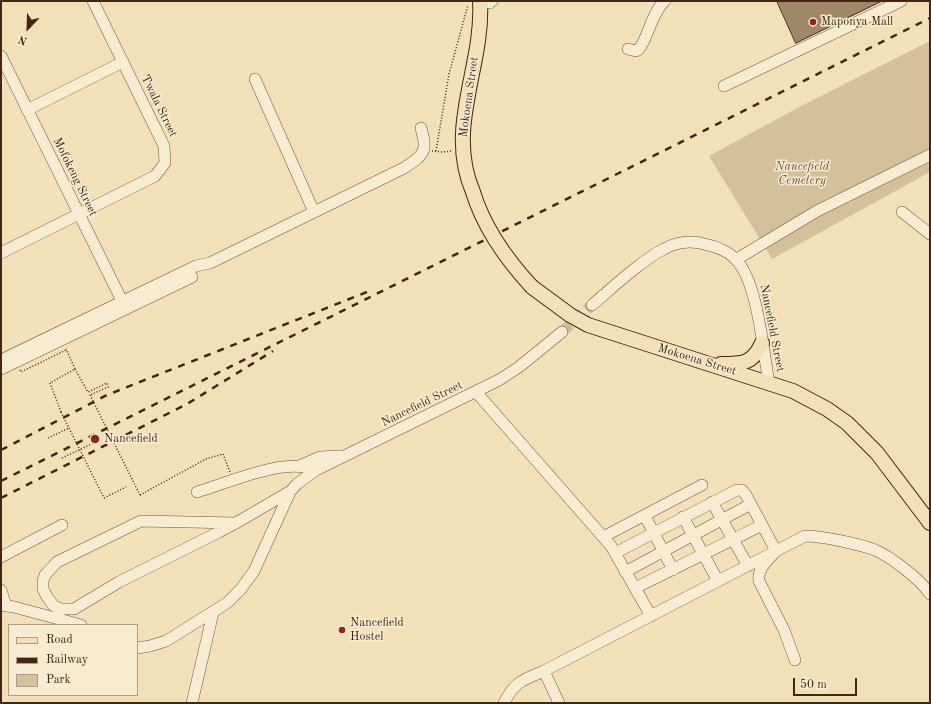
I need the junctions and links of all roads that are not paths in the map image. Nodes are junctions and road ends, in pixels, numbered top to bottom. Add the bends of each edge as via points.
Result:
1 (93, 1) edge
2 (665, 1) edge
3 (901, 1) edge
4 (484, 2) edge
5 (628, 49) dead end
6 (1, 56) edge
7 (123, 62) junction
8 (256, 79) dead end
9 (724, 86) dead end
10 (28, 110) junction
11 (421, 128) dead end
12 (930, 155) edge
13 (314, 212) junction
14 (902, 212) dead end
15 (78, 213) junction
16 (930, 234) edge
17 (1, 253) edge
18 (736, 259) junction
19 (124, 305) junction
20 (592, 305) tunnel mouth
21 (562, 332) tunnel mouth
22 (762, 343) junction
23 (1, 360) edge
24 (707, 363) junction
25 (1, 369) edge
26 (770, 383) junction
27 (476, 392) junction
28 (345, 456) junction
29 (299, 466) junction
30 (316, 470) junction
31 (702, 485) dead end
32 (197, 492) dead end
33 (290, 492) junction
34 (712, 502) junction
35 (751, 504) junction
36 (645, 516) junction
37 (683, 517) junction
38 (722, 521) junction
39 (236, 523) junction
40 (930, 523) edge
41 (762, 524) junction
42 (62, 525) dead end
43 (654, 532) junction
44 (692, 536) junction
45 (603, 537) junction
46 (733, 540) junction
47 (663, 551) junction
48 (776, 551) junction
49 (615, 553) junction
50 (703, 555) junction
51 (1, 557) edge
52 (748, 566) junction
53 (674, 570) junction
54 (625, 572) junction
55 (718, 581) junction
56 (635, 588) junction
57 (1, 590) edge
58 (930, 594) edge
59 (4, 606) edge
60 (213, 613) junction
61 (651, 616) junction
62 (77, 624) edge
63 (138, 648) edge
64 (795, 660) dead end
65 (544, 671) junction
66 (192, 703) edge
67 (504, 703) edge
68 (559, 703) edge

1 - 7 street, Twala Street
2 - 5 street via 655,12 641,47 636,51
3 - 9 street
4 - 24 main road, Mokoena Street, bridge via 462,142 473,192 501,250 532,287 588,325
6 - 10 street, Mofokeng Street
7 - 10 street
7 - 15 street, Twala Street via 164,146 165,163 155,176
8 - 13 street
10 - 15 street, Mofokeng Street
11 - 13 street via 425,146 416,160
12 - 18 street via 817,211
13 - 19 street via 210,263 196,266
14 - 16 street
15 - 17 street
15 - 19 street, Mofokeng Street
18 - 20 street, Nancefield Street via 700,242 675,244 655,254
18 - 22 street, Nancefield Street via 749,280
19 - 23 street
19 - 25 street via 62,340
21 - 27 street, Nancefield Street via 519,367
22 - 24 main road via 754,358 747,362
22 - 26 street, Nancefield Street
24 - 26 main road, Mokoena Street
26 - 40 main road, Mokoena Street via 808,398 847,423 877,453
27 - 28 street, Nancefield Street
27 - 45 street
28 - 29 street via 320,458
28 - 30 street, Nancefield Street
29 - 30 street
29 - 32 street via 258,473
30 - 33 street, Nancefield Street
31 - 36 street
33 - 39 street
33 - 60 street via 254,571 227,604
34 - 35 street via 739,489
34 - 37 street
34 - 38 street
35 - 38 street
35 - 41 street
36 - 43 street
36 - 45 street
37 - 43 street
37 - 44 street
38 - 44 street
38 - 46 street
39 - 39 street via 119,582 74,609 54,606 43,588 45,575 57,562 142,521
41 - 46 street
41 - 48 street
42 - 51 street
43 - 47 street
43 - 49 street
44 - 47 street
44 - 50 street
45 - 49 street
46 - 50 street
46 - 52 street
47 - 53 street
47 - 54 street
48 - 52 street
48 - 58 street via 805,536 818,536 873,550 885,555 916,579
48 - 64 street via 762,567 758,577 784,630
49 - 54 street
50 - 53 street
50 - 55 street
52 - 55 street
53 - 56 street
54 - 56 street
55 - 61 street
56 - 61 street
57 - 59 street
59 - 62 street
60 - 63 street via 166,641
60 - 66 street
61 - 65 street
65 - 67 street via 515,684
65 - 68 street

